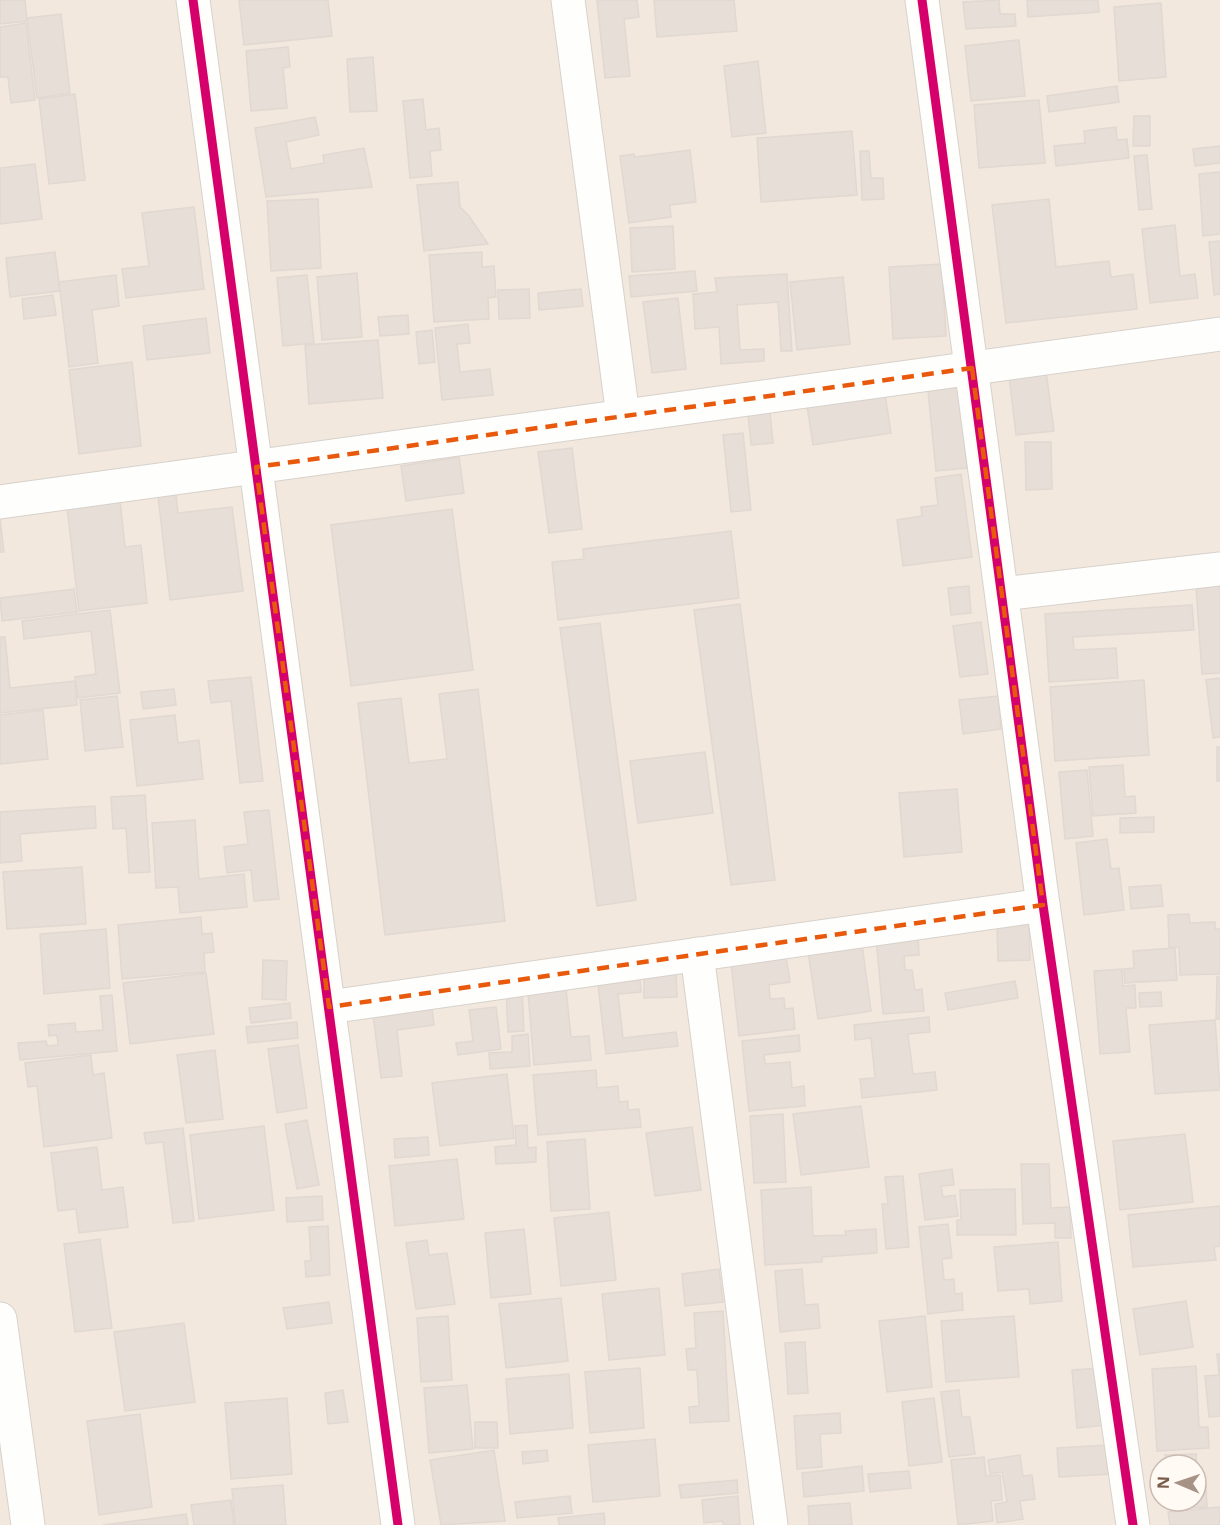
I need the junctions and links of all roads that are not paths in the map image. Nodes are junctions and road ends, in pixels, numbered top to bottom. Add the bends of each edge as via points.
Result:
1 (193, 0) edge
2 (568, 0) edge
3 (922, 0) edge
4 (1220, 334) edge
5 (972, 368) junction
6 (623, 416) junction
7 (256, 467) junction
8 (0, 502) edge
9 (1220, 569) edge
10 (1002, 594) junction
11 (1043, 905) junction
12 (697, 954) junction
13 (329, 1006) junction
14 (0, 1319) edge
15 (28, 1525) edge
16 (398, 1525) edge
17 (771, 1525) edge
18 (1133, 1525) edge

1 - 7 street
2 - 6 street
3 - 5 street
4 - 5 street
5 - 6 street
5 - 10 street
6 - 7 street
7 - 8 street
7 - 13 street
9 - 10 street
10 - 11 street
11 - 12 street
11 - 18 street
12 - 13 street
12 - 17 street
13 - 16 street
14 - 15 street

